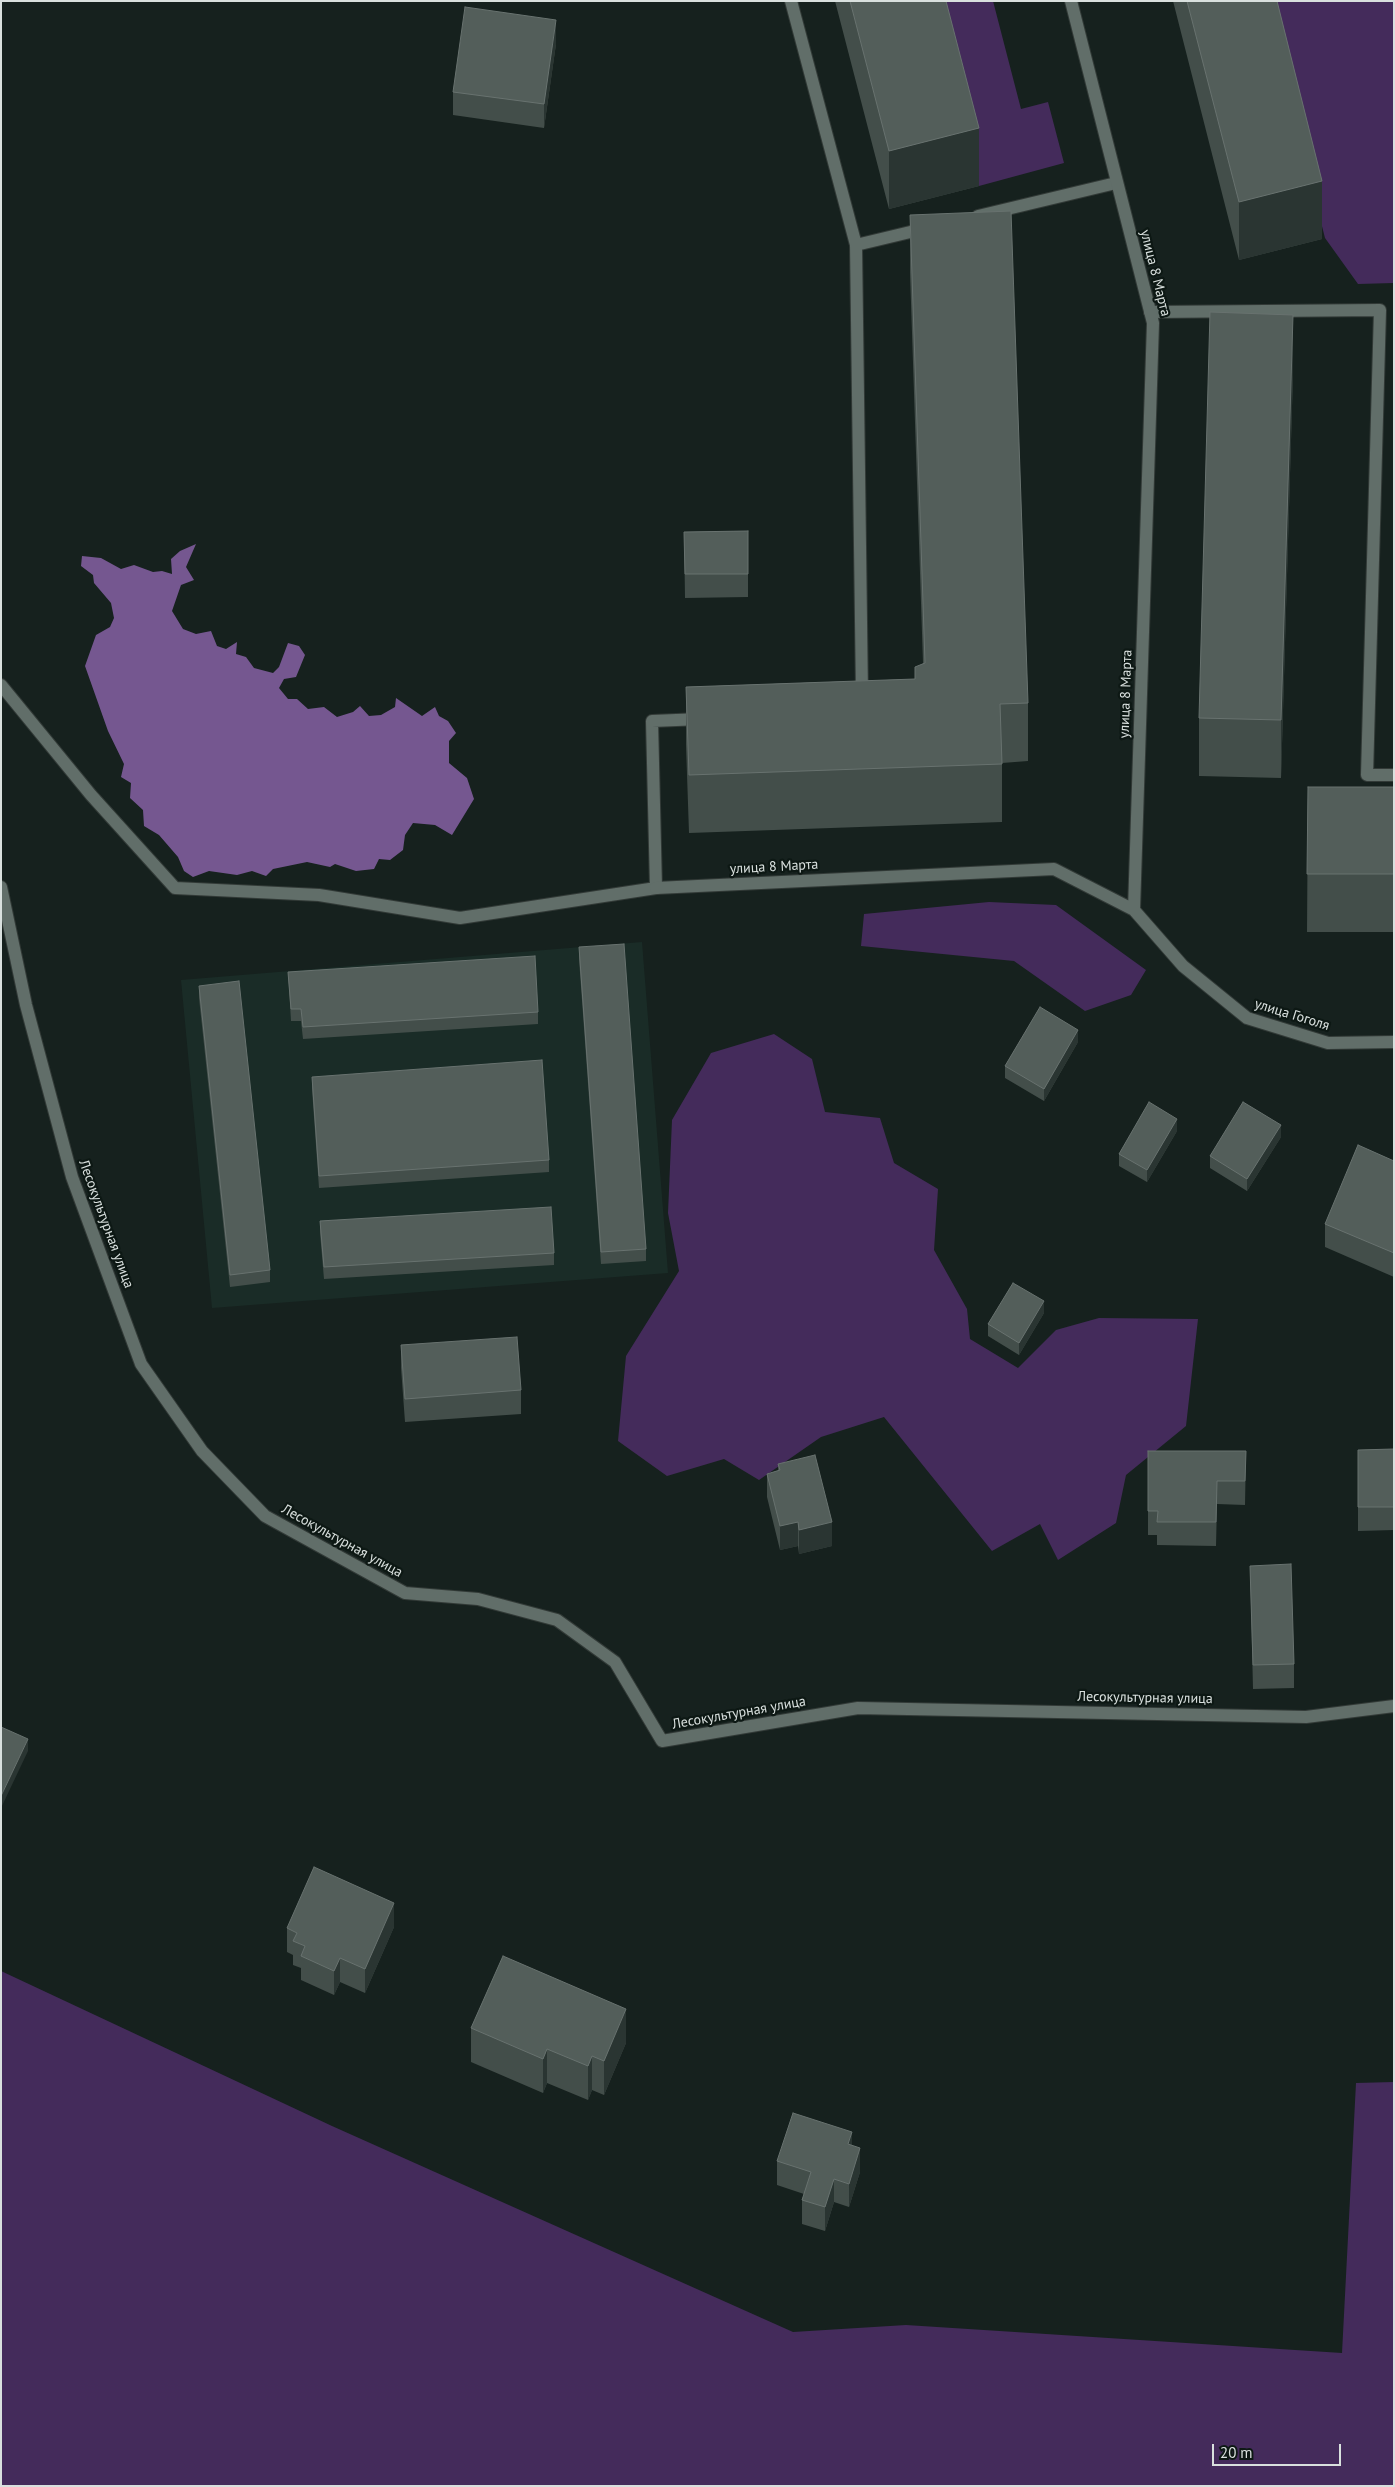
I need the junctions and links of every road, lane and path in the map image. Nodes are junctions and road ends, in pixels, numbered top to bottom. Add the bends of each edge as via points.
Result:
1 (791, 1) edge
2 (1071, 1) edge
3 (1116, 183) junction
4 (962, 220) edge
5 (942, 224) edge
6 (856, 245) junction
7 (1150, 312) junction
8 (1, 685) edge
9 (862, 713) edge
10 (709, 718) edge
11 (1394, 775) edge
12 (1, 887) edge
13 (656, 888) junction
14 (1134, 910) junction
15 (1394, 1042) edge
16 (1394, 1706) edge

1 - 6 street
2 - 3 street, улица 8 Марта
3 - 4 street
3 - 7 street, улица 8 Марта
5 - 6 street
6 - 9 street
7 - 11 street via 1380,310 1367,774
7 - 14 street, улица 8 Марта via 1152,333
8 - 13 street, улица 8 Марта via 91,795 176,888 319,896 460,918
10 - 13 street via 652,721
12 - 16 street, Лесокультурная улица via 26,1005 72,1177 141,1364 202,1451 265,1516 405,1593 478,1599 557,1620 614,1662 662,1741 858,1708 1306,1717
13 - 14 street, улица 8 Марта via 1054,869
14 - 15 street, улица Гоголя via 1183,966 1247,1018 1328,1043

